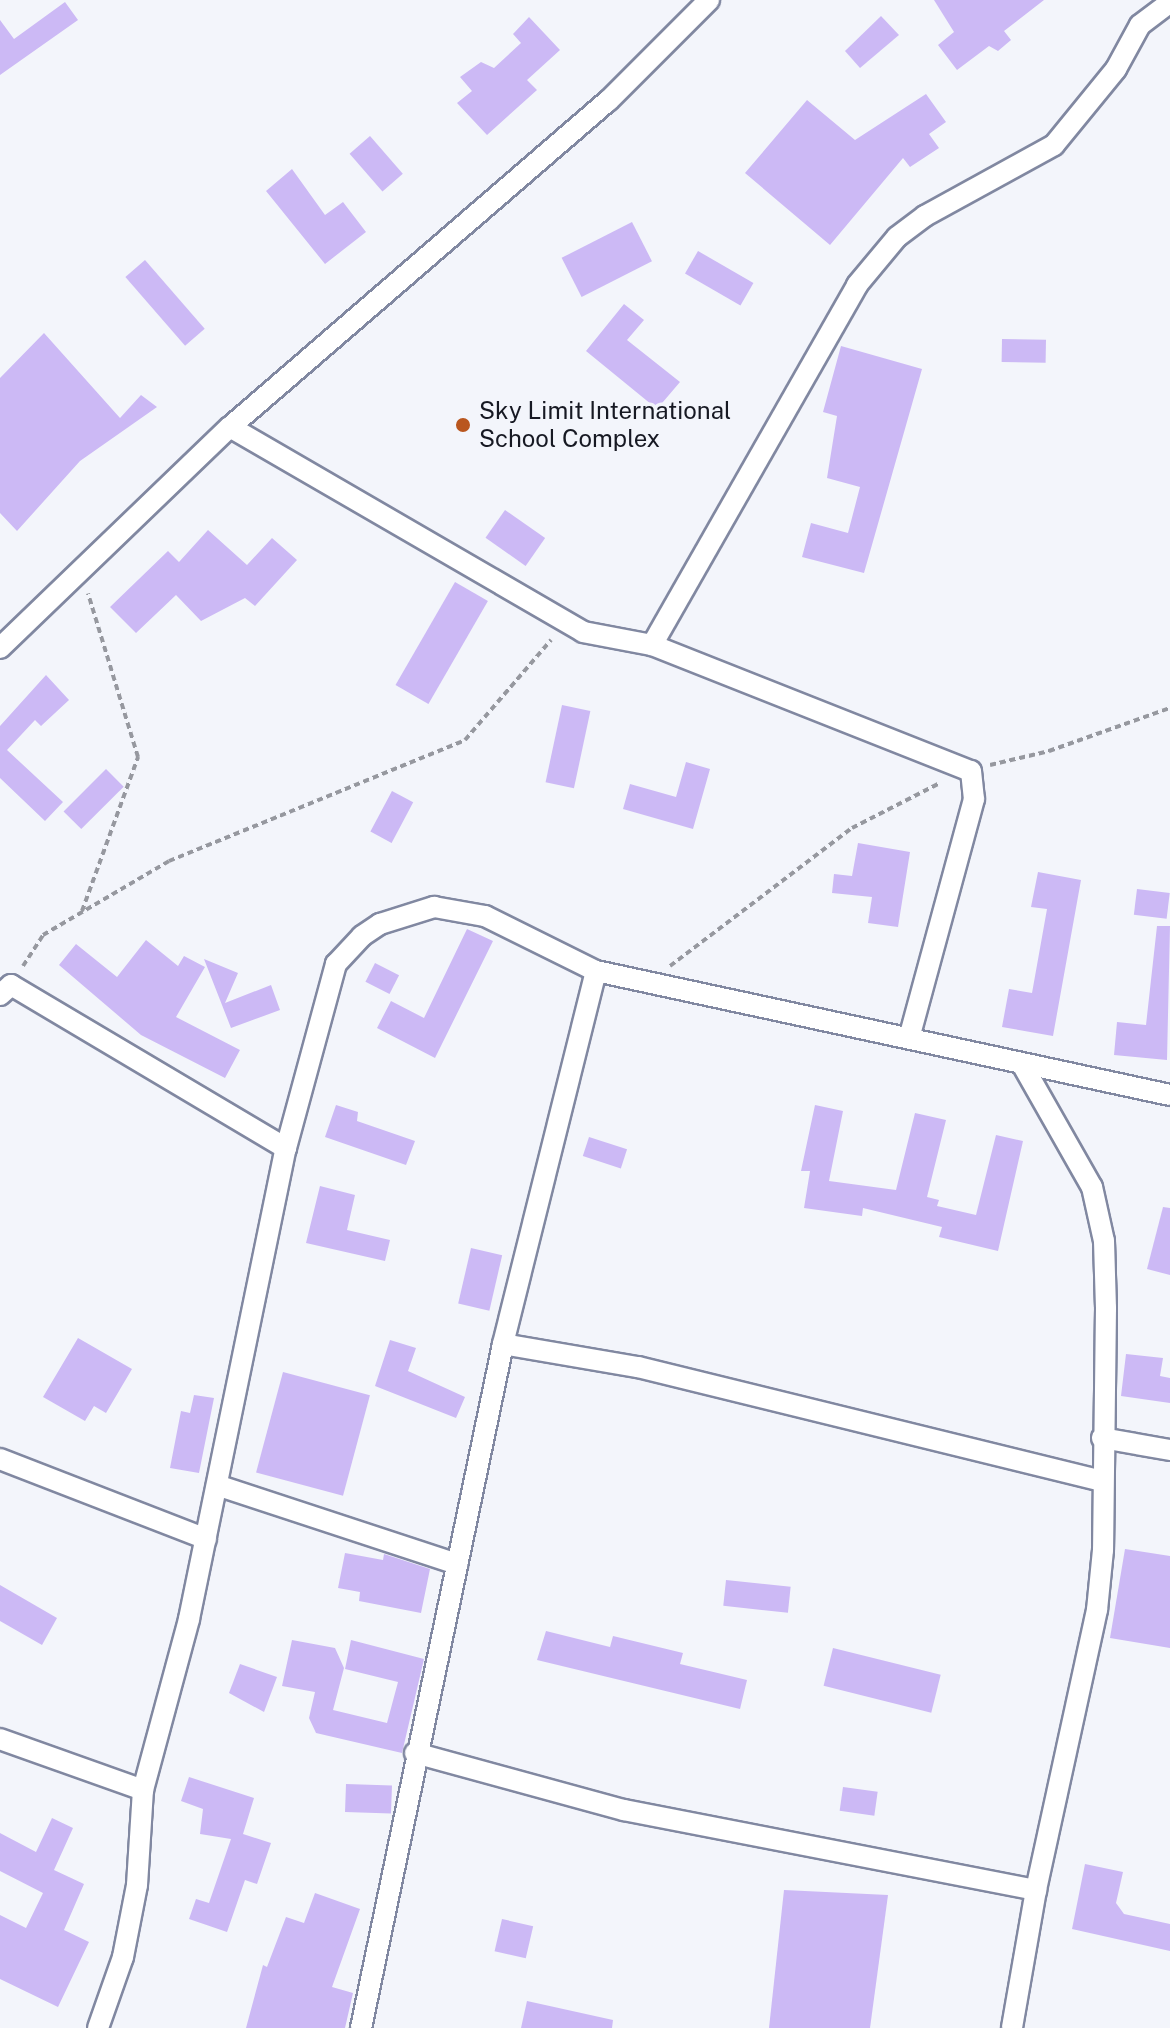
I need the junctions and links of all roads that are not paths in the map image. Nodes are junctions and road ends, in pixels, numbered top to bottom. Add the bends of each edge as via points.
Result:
1 (709, 0) edge
2 (1170, 2) edge
3 (230, 427) junction
4 (652, 645) junction
5 (0, 648) edge
6 (596, 971) junction
7 (4, 986) edge
8 (910, 1035) junction
9 (1022, 1064) junction
10 (1170, 1095) edge
11 (286, 1148) junction
12 (503, 1344) junction
13 (1102, 1438) junction
14 (1170, 1450) edge
15 (0, 1459) edge
16 (1102, 1481) junction
17 (217, 1485) junction
18 (206, 1539) junction
19 (457, 1564) junction
20 (0, 1739) edge
21 (415, 1753) junction
22 (143, 1790) junction
23 (1036, 1890) junction
24 (98, 2028) edge
25 (361, 2028) edge
26 (1012, 2028) edge

1 - 3 street via 608,101
2 - 4 street via 1146,17 1116,69 1054,145 925,216 897,237 857,285
3 - 4 street via 566,623
3 - 5 street
4 - 8 street via 971,771 974,799
6 - 8 street
6 - 11 street via 485,916 434,907 380,924 336,964
6 - 12 street
7 - 11 street
8 - 9 street
9 - 10 street
9 - 13 street via 1079,1162 1100,1218
11 - 17 street
12 - 16 street via 638,1367
12 - 19 street
13 - 14 street
13 - 16 street
15 - 18 street
16 - 23 street via 1097,1610
17 - 18 street
17 - 19 street
18 - 22 street
19 - 21 street
20 - 22 street
21 - 23 street via 624,1810
21 - 25 street
22 - 24 street via 137,1885 123,1957
23 - 26 street

